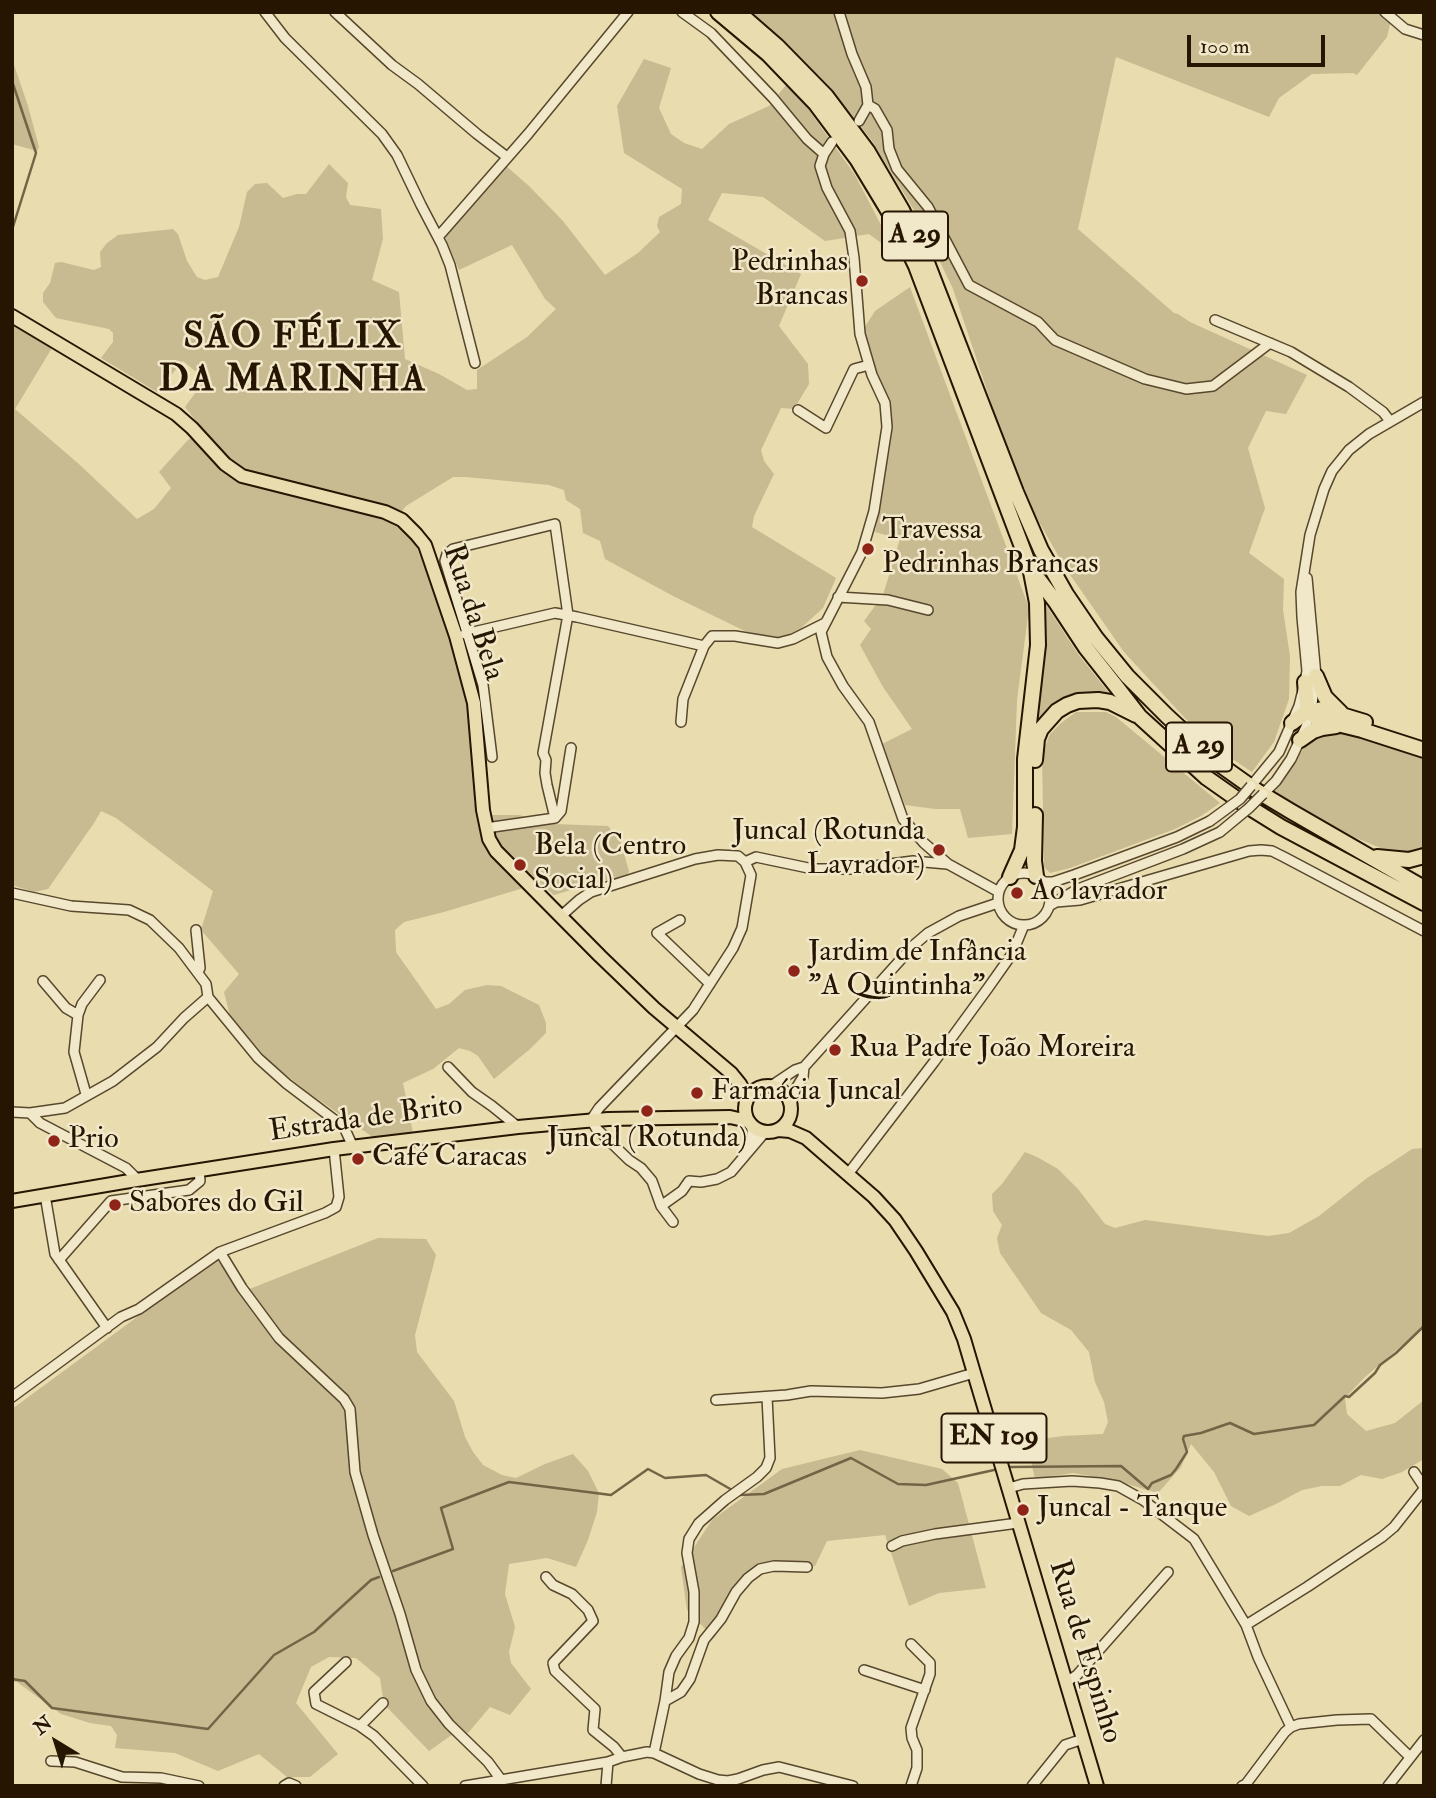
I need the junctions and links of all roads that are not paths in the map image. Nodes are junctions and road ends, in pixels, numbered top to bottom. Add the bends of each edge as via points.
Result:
1 (265, 12) edge
2 (335, 12) edge
3 (628, 12) edge
4 (682, 12) edge
5 (718, 12) edge
6 (738, 12) edge
7 (839, 12) edge
8 (1385, 12) edge
9 (1424, 35) edge
10 (868, 105) junction
11 (859, 121) dead end
12 (831, 142) dead end
13 (824, 154) junction
14 (507, 157) junction
15 (438, 237) junction
16 (12, 316) edge
17 (1215, 320) dead end
18 (1270, 343) junction
19 (475, 363) dead end
20 (869, 365) junction
21 (1424, 402) edge
22 (798, 410) dead end
23 (1390, 421) junction
24 (1030, 568) junction
25 (838, 597) junction
26 (928, 610) dead end
27 (568, 615) junction
28 (825, 623) junction
29 (462, 635) junction
30 (704, 646) junction
31 (1310, 679) junction
32 (1311, 711) junction
33 (1140, 717) junction
34 (1343, 721) junction
35 (681, 722) dead end
36 (1292, 723) junction
37 (1300, 740) junction
38 (1424, 740) edge
39 (571, 748) dead end
40 (1424, 750) edge
41 (492, 757) dead end
42 (555, 818) junction
43 (486, 828) junction
44 (923, 843) junction
45 (1370, 856) junction
46 (1424, 856) edge
47 (914, 861) junction
48 (745, 862) junction
49 (948, 864) junction
50 (1010, 877) junction
51 (1040, 879) junction
52 (1424, 888) edge
53 (999, 892) junction
54 (12, 893) edge
55 (998, 903) junction
56 (1424, 903) edge
57 (1052, 904) junction
58 (561, 916) junction
59 (681, 920) dead end
60 (1024, 925) junction
61 (196, 930) dead end
62 (1424, 931) edge
63 (198, 972) junction
64 (100, 980) dead end
65 (43, 981) dead end
66 (710, 984) junction
67 (208, 997) junction
68 (78, 1015) junction
69 (678, 1027) junction
70 (448, 1067) dead end
71 (804, 1067) junction
72 (731, 1073) junction
73 (767, 1086) junction
74 (86, 1094) junction
75 (746, 1102) junction
76 (791, 1108) junction
77 (12, 1112) edge
78 (30, 1114) junction
79 (730, 1117) junction
80 (591, 1119) junction
81 (750, 1123) junction
82 (518, 1126) junction
83 (772, 1131) junction
84 (806, 1138) junction
85 (353, 1147) junction
86 (334, 1149) junction
87 (749, 1150) junction
88 (199, 1170) junction
89 (848, 1174) junction
90 (138, 1180) junction
91 (45, 1195) junction
92 (12, 1201) edge
93 (661, 1206) junction
94 (673, 1222) dead end
95 (220, 1252) junction
96 (58, 1260) junction
97 (107, 1328) junction
98 (974, 1373) junction
99 (767, 1396) junction
100 (12, 1397) edge
101 (716, 1400) dead end
102 (1414, 1472) dead end
103 (1009, 1488) junction
104 (1424, 1488) edge
105 (1018, 1522) junction
106 (892, 1546) dead end
107 (807, 1567) dead end
108 (1168, 1572) dead end
109 (547, 1577) dead end
110 (1246, 1625) junction
111 (911, 1644) dead end
112 (346, 1662) dead end
113 (864, 1670) dead end
114 (1066, 1682) junction
115 (925, 1690) junction
116 (665, 1701) junction
117 (383, 1703) dead end
118 (360, 1727) junction
119 (1291, 1727) junction
120 (1083, 1739) junction
121 (1424, 1740) edge
122 (653, 1753) junction
123 (1410, 1756) junction
124 (622, 1757) junction
125 (51, 1760) dead end
126 (608, 1762) junction
127 (1395, 1776) junction
128 (502, 1781) junction
129 (517, 1781) edge
130 (708, 1782) edge
131 (1244, 1785) edge
132 (199, 1786) edge
133 (284, 1786) edge
134 (296, 1786) edge
135 (423, 1786) edge
136 (465, 1786) edge
137 (606, 1786) edge
138 (853, 1786) edge
139 (911, 1786) edge
140 (1031, 1786) edge
141 (1097, 1786) edge
142 (1388, 1786) edge
143 (1401, 1786) edge

1 - 15 street via 285,38 382,134
2 - 14 street via 392,65
3 - 14 street
4 - 13 street via 711,33
5 - 24 highway, A 29 via 768,54 816,104 892,217 916,266
6 - 45 highway, A 29 via 826,96 868,152 902,210 1041,550 1096,638 1127,676 1219,764
7 - 10 street
8 - 9 street via 1405,29
10 - 11 street
10 - 18 street via 887,130 897,169 928,206 969,285 1038,322 1055,340 1145,379 1186,389 1213,386
12 - 13 street
13 - 20 street via 823,177 850,231 860,334
14 - 15 street
15 - 19 street via 450,265
16 - 29 main road, Rua da Bela via 176,414 242,476 402,520 425,545
17 - 18 street
18 - 23 street via 1349,387
20 - 22 street via 854,369 826,428
20 - 25 street via 885,403 887,428 874,511 862,552
21 - 23 street
23 - 31 street via 1349,450 1324,489 1306,562
24 - 33 highway, A 29
24 - 50 highway via 1038,645 1025,760 1025,827 1022,850
25 - 26 street via 888,600
25 - 28 street
27 - 29 street via 555,613
27 - 29 street, Rua da Bela via 555,524 447,554
27 - 30 street
27 - 42 street via 543,753
28 - 30 street via 778,643 712,636
28 - 44 street via 821,632 827,657 869,722 903,819
29 - 41 street, Rua da Bela via 483,685
29 - 43 main road, Rua da Bela via 474,703
30 - 35 street via 683,699
31 - 32 highway via 1306,700
31 - 34 highway
31 - 36 street
32 - 34 highway via 1322,709
32 - 36 highway
32 - 37 street
33 - 51 highway via 1110,702 1090,699 1057,711 1041,729 1035,750 1034,861
33 - 56 highway, A 29 via 1244,804
34 - 37 highway
34 - 38 highway
34 - 40 highway
36 - 51 street, bridge via 1263,773 1240,799 1210,821 1054,882
37 - 57 street, bridge via 1276,781 1220,832 1078,889
39 - 42 street via 561,811
42 - 43 street
43 - 58 main road, Rua da Bela via 496,850
44 - 47 street
44 - 49 street
45 - 46 highway via 1409,860
45 - 52 highway, A 29
47 - 48 street via 852,869 813,869 756,857
47 - 49 street
48 - 58 street via 738,856 695,859 591,892
48 - 66 street via 751,875 742,928
49 - 53 street
50 - 51 street via 1020,873
50 - 53 street
51 - 57 street
53 - 55 street
54 - 63 street via 71,906 129,910 150,920
55 - 60 street via 1007,919
55 - 71 street via 928,933
57 - 60 street via 1041,919
57 - 62 street via 1261,850 1272,851
58 - 69 main road, Rua da Bela
59 - 66 street via 657,933
60 - 89 street via 1012,954 988,988
61 - 63 street
63 - 67 street
64 - 68 street
65 - 68 street
66 - 69 street
67 - 74 street via 157,1047 113,1081
67 - 85 street via 258,1058 344,1127
68 - 74 street via 74,1052
69 - 72 main road, Rua da Bela
69 - 80 street
70 - 82 street via 472,1092
71 - 73 street
71 - 76 street
72 - 73 main road, Rua da Bela
72 - 75 main road, Rua da Bela
73 - 75 main road via 757,1088
73 - 76 main road, EN 109 via 784,1092
74 - 78 street via 65,1108
75 - 79 main road
75 - 81 main road
76 - 83 main road via 789,1119
76 - 84 main road, Rua de Espinho / EN 109
77 - 78 street
78 - 90 street via 126,1168
79 - 80 main road, Estrada de Brito / EN 109
79 - 81 main road, Estrada de Brito / EN 109
80 - 82 main road, Estrada de Brito / EN 109
80 - 93 street via 652,1181
81 - 83 main road, EN 109
81 - 87 street
82 - 85 main road, Estrada de Brito / EN 109
83 - 84 main road, Rua de Espinho / EN 109 via 790,1131
83 - 87 street
84 - 89 main road, Rua de Espinho / EN 109
85 - 86 main road, Estrada de Brito / EN 109
86 - 88 main road, Estrada de Brito / EN 109
86 - 95 street via 336,1207
87 - 93 street via 731,1172 717,1179 689,1181
88 - 90 main road, Estrada de Brito / EN 109
88 - 96 street via 200,1181 189,1189 111,1201
89 - 98 main road, Rua de Espinho / EN 109 via 895,1220 916,1251 953,1312
90 - 91 main road, Estrada de Brito / EN 109
91 - 92 main road, Estrada de Brito / EN 109
91 - 96 street
93 - 94 street
95 - 97 street
95 - 128 street via 279,1338 350,1409 355,1472 416,1670 449,1724
96 - 97 street
97 - 100 street
98 - 99 street via 907,1391
98 - 103 main road, Rua de Espinho / EN 109
99 - 101 street
99 - 116 street via 770,1458 766,1468 699,1523 689,1539 694,1622 669,1672
102 - 104 street
103 - 105 main road, Rua de Espinho / EN 109
103 - 110 street via 1072,1481 1100,1483 1118,1486 1143,1500 1194,1539
104 - 110 street via 1382,1537
105 - 106 street via 935,1534
105 - 114 main road, Rua de Espinho / EN 109
107 - 116 street via 774,1566 748,1578 704,1640 690,1679 681,1692
108 - 114 street
109 - 124 street via 572,1594 593,1621 553,1663 555,1671 595,1709 593,1730
110 - 119 street
111 - 115 street via 930,1663
112 - 118 street via 314,1692 316,1704
113 - 115 street
114 - 120 main road, Rua de Espinho / EN 109
115 - 139 street via 911,1728 917,1768
116 - 122 street
117 - 118 street
118 - 135 street
119 - 123 street via 1371,1719
119 - 131 street
120 - 140 street via 1065,1745
120 - 141 main road, Rua de Espinho / EN 109
121 - 123 street
122 - 124 street
122 - 130 street
123 - 127 street
124 - 126 street
125 - 132 street via 75,1762 122,1777 161,1778
126 - 129 street
126 - 137 street
127 - 142 street
127 - 143 street
128 - 129 street
128 - 136 street
130 - 138 street via 779,1767
133 - 134 street

